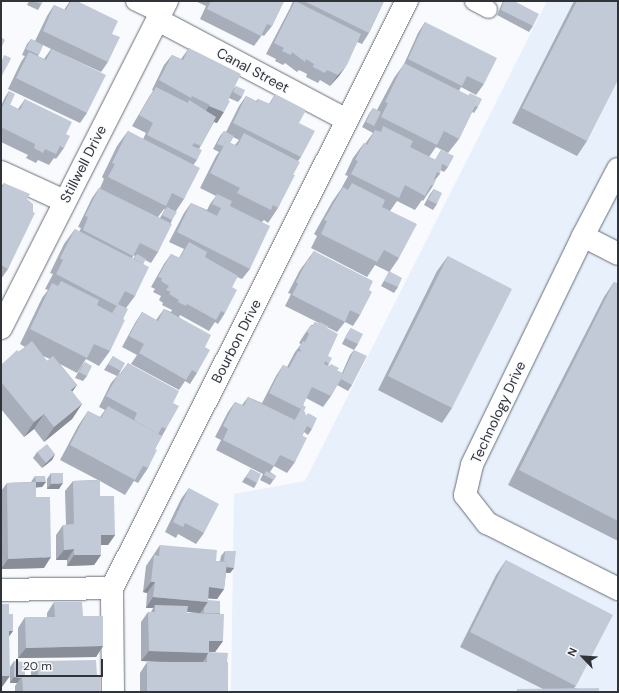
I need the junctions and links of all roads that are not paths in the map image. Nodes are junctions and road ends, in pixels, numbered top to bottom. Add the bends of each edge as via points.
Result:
1 (134, 1) edge
2 (407, 1) edge
3 (473, 1) edge
4 (488, 9) dead end
5 (162, 12) edge
6 (347, 120) junction
7 (618, 169) edge
8 (1, 172) edge
9 (64, 201) junction
10 (582, 236) junction
11 (618, 254) edge
12 (1, 328) edge
13 (112, 588) junction
14 (618, 589) edge
15 (1, 590) edge
16 (112, 692) edge

1 - 5 lane
2 - 6 street, Bourbon Drive
3 - 4 lane
5 - 6 street, Canal Street
5 - 9 street, Stillwell Drive
6 - 13 street, Bourbon Drive
7 - 10 street, Technology Drive
8 - 9 street
9 - 12 street, Stillwell Drive
10 - 11 street
10 - 14 street, Technology Drive via 472,465 465,495 487,523
13 - 15 street
13 - 16 street, Bourbon Drive

